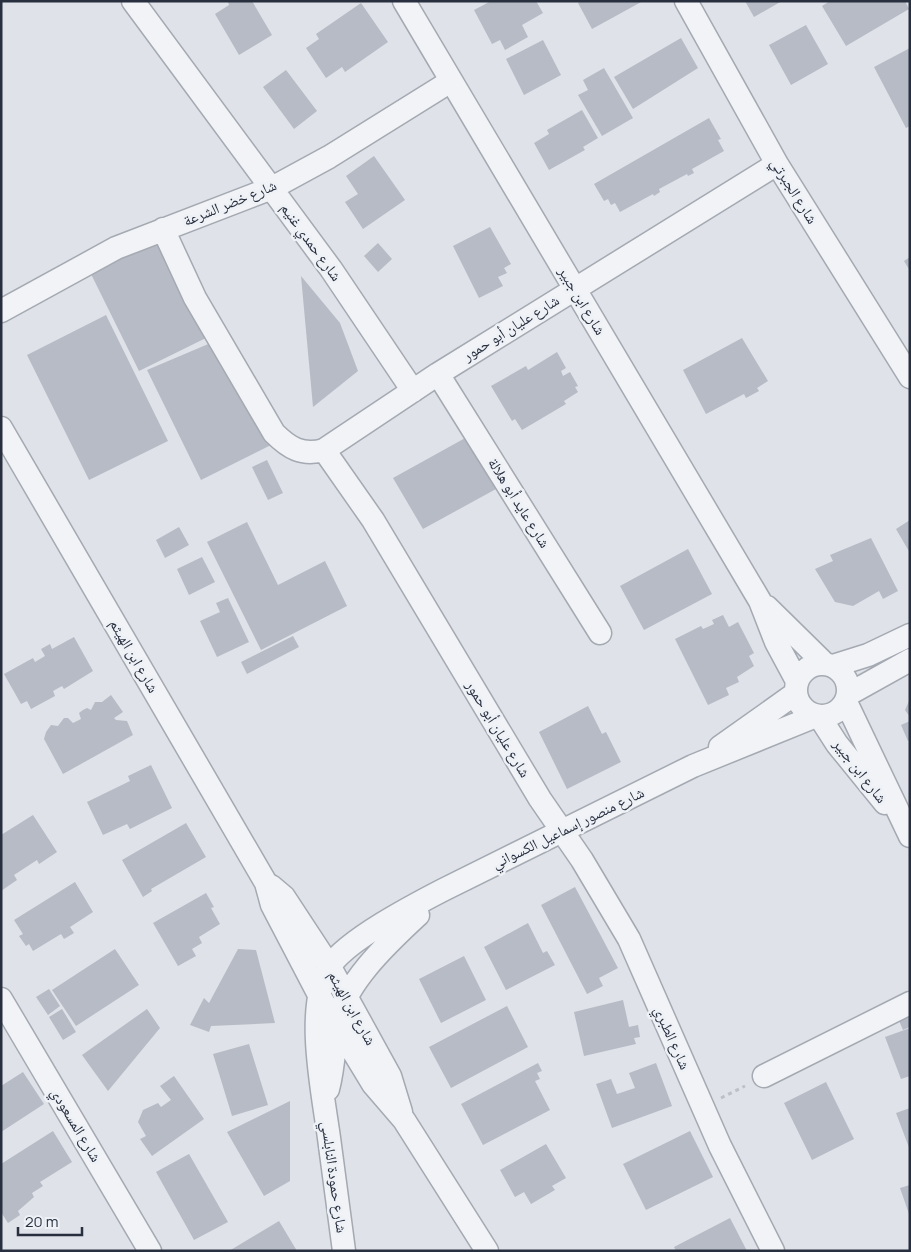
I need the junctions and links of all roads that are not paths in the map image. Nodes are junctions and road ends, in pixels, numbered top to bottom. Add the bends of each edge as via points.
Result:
1 (133, 1) edge
2 (404, 1) edge
3 (686, 1) edge
4 (451, 80) junction
5 (777, 164) junction
6 (272, 188) junction
7 (163, 229) junction
8 (575, 289) junction
9 (1, 311) edge
10 (438, 374) junction
11 (910, 377) edge
12 (413, 390) junction
13 (1, 428) edge
14 (324, 450) junction
15 (760, 601) junction
16 (600, 633) dead end
17 (910, 635) edge
18 (910, 660) edge
19 (829, 665) junction
20 (797, 687) junction
21 (847, 698) junction
22 (818, 716) junction
23 (693, 766) junction
24 (906, 830) edge
25 (561, 832) junction
26 (266, 883) junction
27 (443, 890) junction
28 (330, 967) junction
29 (320, 995) junction
30 (347, 997) junction
31 (1, 999) edge
32 (910, 1003) edge
33 (337, 1024) junction
34 (764, 1076) road end
35 (324, 1103) junction
36 (404, 1120) junction
37 (150, 1251) edge
38 (344, 1251) edge
39 (487, 1251) edge
40 (774, 1251) edge

1 - 6 street, شارع حمدي غنيم
2 - 4 street, شارع ابن جبير
3 - 5 street, شارع الجبرتي
4 - 6 street, شارع خضر الشرعة via 329,157
4 - 8 street, شارع ابن جبير
5 - 8 street, شارع عليان أبو حمور
5 - 11 street, شارع الجبرتي
6 - 7 street, شارع خضر الشرعة
6 - 12 street, شارع حمدي غنيم
7 - 9 street, شارع خضر الشرعة via 116,248
7 - 14 street via 195,298 274,433 293,449 312,453
8 - 10 street, شارع عليان أبو حمور
8 - 15 street, شارع ابن جبير
10 - 12 street, شارع عليان أبو حمور
10 - 16 street, شارع عايد أبو هلالة
12 - 14 street, شارع عليان أبو حمور
13 - 26 street, شارع ابن الهيثم
14 - 25 street, شارع عليان أبو حمور via 373,520
15 - 19 street, شارع ابن جبير
15 - 20 street, شارع ابن جبير
17 - 19 street via 868,655
18 - 21 street
19 - 20 street via 808,668
19 - 21 street via 846,677
20 - 22 street via 802,708
20 - 23 street, شارع منصور إسماعيل الكسواني
21 - 22 street via 835,714
21 - 24 street, شارع ابن جبير
22 - 23 street, شارع منصور إسماعيل الكسواني
22 - 24 street, شارع ابن جبير
23 - 25 street, شارع منصور إسماعيل الكسواني
25 - 27 street, شارع منصور إسماعيل الكسواني
25 - 40 street, شارع الطبري via 582,860 629,939 720,1146
26 - 28 street, شارع ابن الهيثم via 284,897
26 - 29 street, شارع ابن الهيثم via 272,905
27 - 28 street, شارع منصور إسماعيل الكسواني via 356,942
27 - 30 street, شارع منصور إسماعيل الكسواني via 374,960
28 - 29 street, شارع منصور إسماعيل الكسواني
28 - 30 street, شارع ابن الهيثم
29 - 33 street, شارع ابن الهيثم
29 - 35 street, شارع حمودة النابلسي via 319,1075
30 - 33 street, شارع منصور إسماعيل الكسواني
30 - 36 street, شارع ابن الهيثم via 390,1076
31 - 37 street, شارع المسعودي
32 - 34 street
33 - 35 street, شارع حمودة النابلسي via 335,1058
33 - 36 street, شارع ابن الهيثم via 374,1084
35 - 38 street, شارع حمودة النابلسي
36 - 39 street, شارع ابن الهيثم

